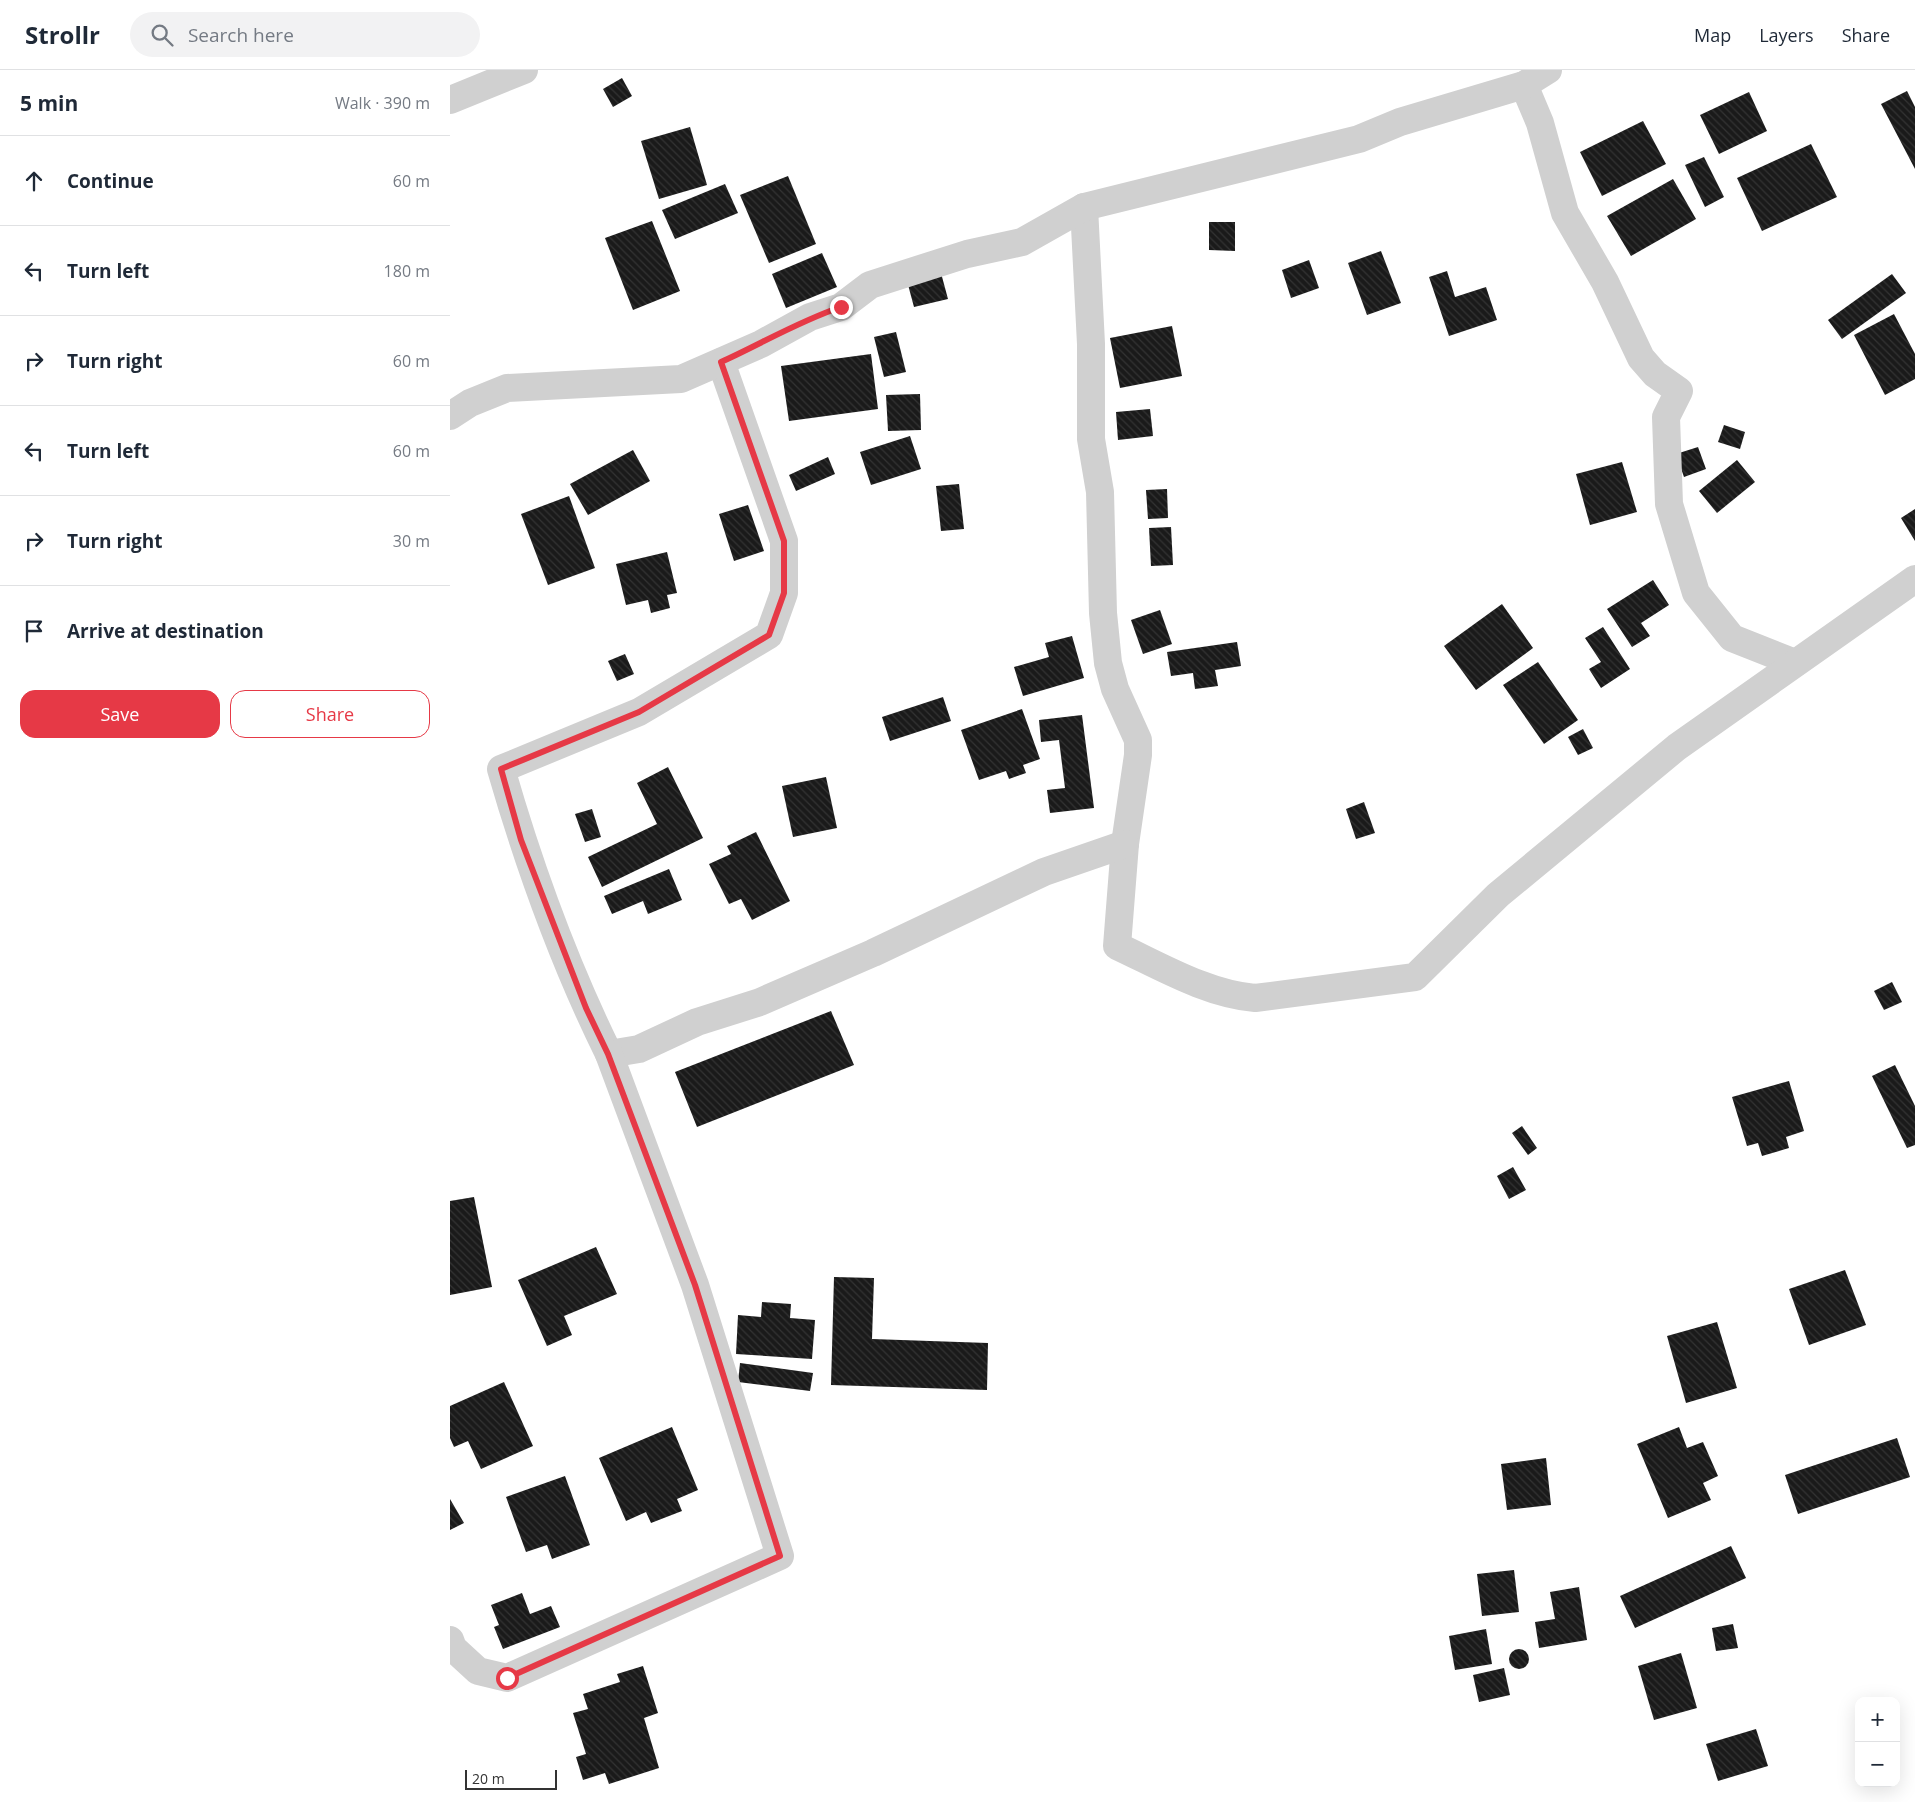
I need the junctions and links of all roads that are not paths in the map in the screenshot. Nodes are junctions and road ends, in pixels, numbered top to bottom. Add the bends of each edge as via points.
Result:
1 (524, 70) edge
2 (1548, 70) edge
3 (1524, 85) junction
4 (450, 100) edge
5 (1084, 207) junction
6 (721, 362) junction
7 (450, 416) edge
8 (1915, 579) edge
9 (1795, 663) junction
10 (1125, 844) junction
11 (608, 1054) junction
12 (450, 1640) edge

1 - 4 street
2 - 3 street
3 - 5 street via 1400,122 1359,139
3 - 9 street via 1540,123 1565,212 1605,282 1641,358 1655,374 1679,391 1666,417 1669,504 1696,593 1732,638
5 - 6 street via 1022,242 967,254 870,285 841,307 810,318
5 - 10 street via 1091,344 1091,439 1100,492 1107,654 1115,689 1138,740
6 - 7 street via 681,379 507,388 470,403
6 - 11 street via 784,541 784,593 769,635 639,712 501,769 521,840 586,1008
8 - 9 street
9 - 10 street via 1662,759 1498,895 1415,977 1255,998 1238,997 1184,978 1116,946
10 - 11 street via 1044,872 760,1002 697,1022 639,1049
11 - 12 street via 695,1285 780,1556 507,1678 478,1671 453,1648

